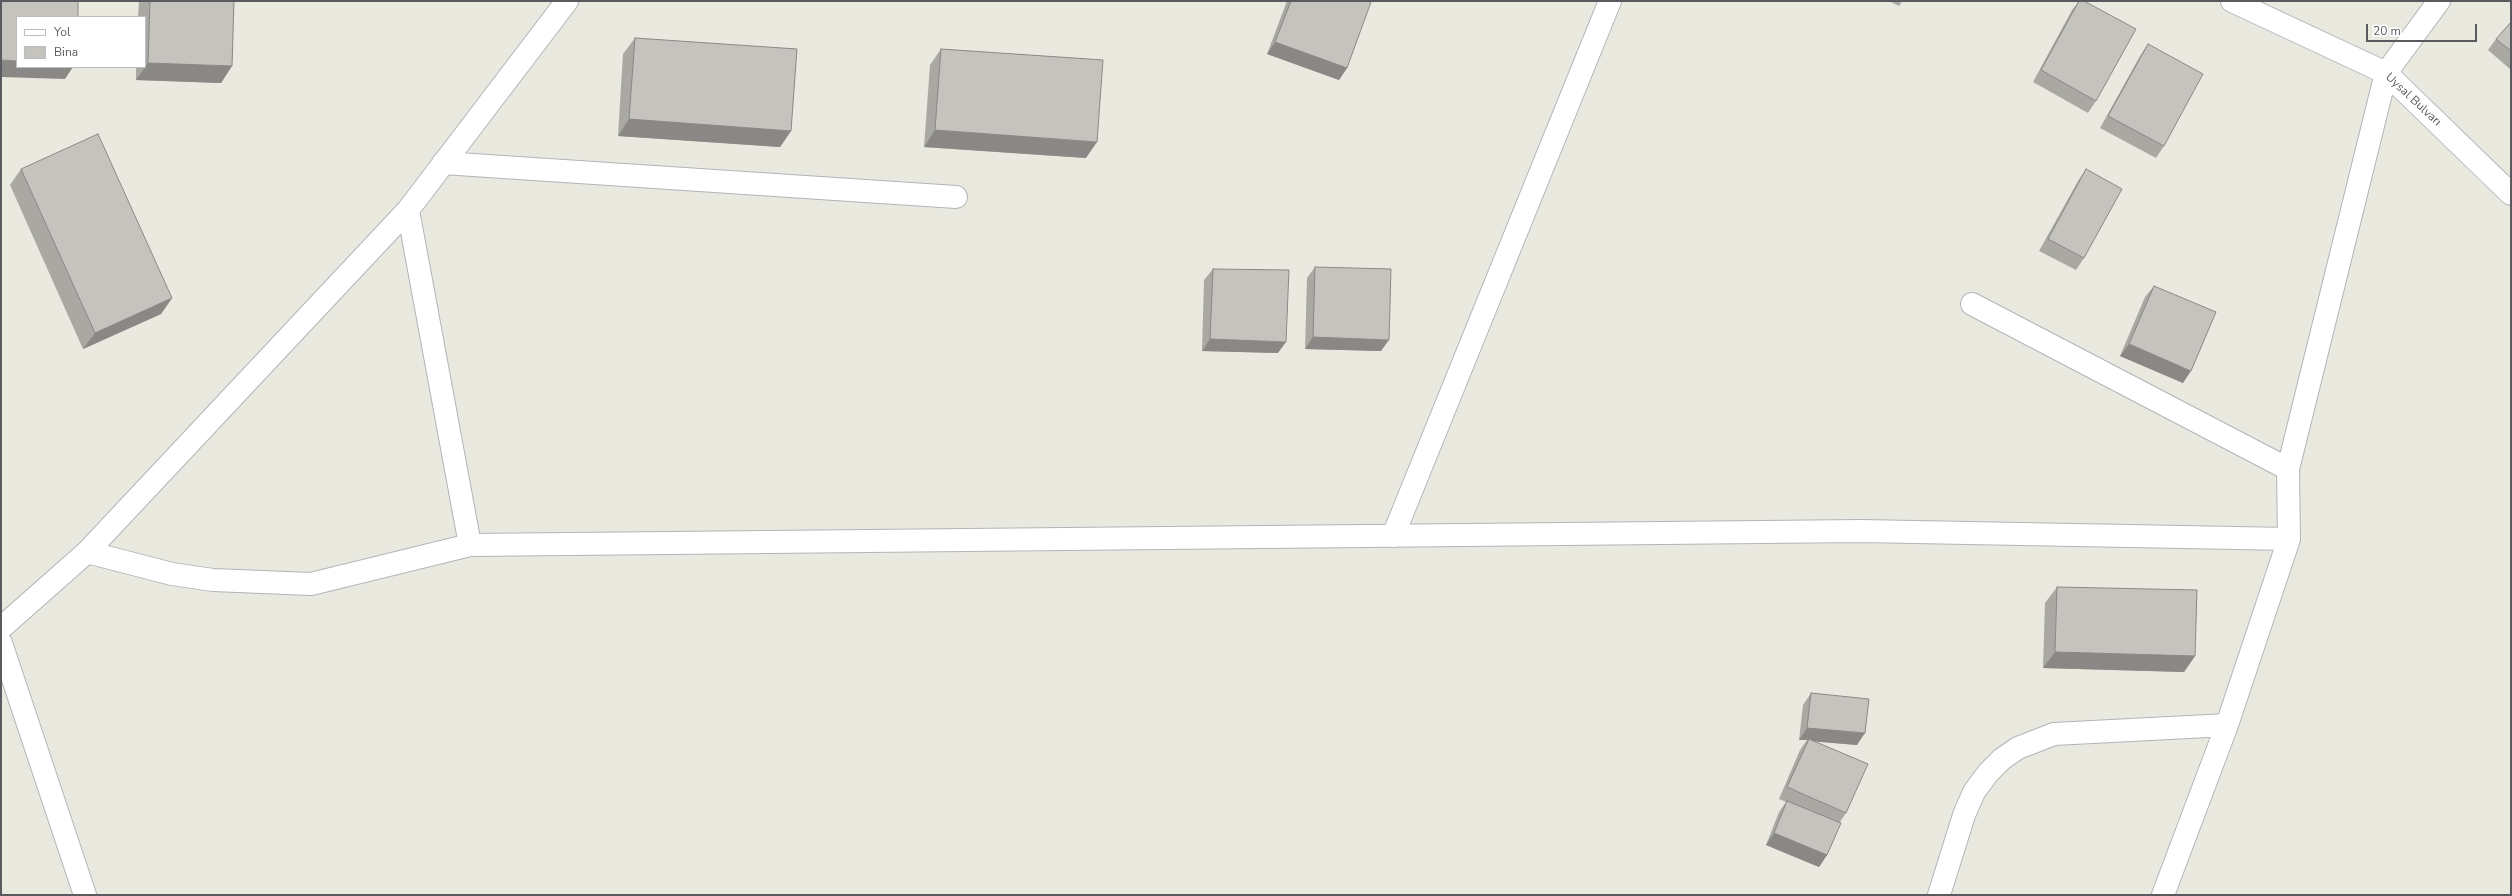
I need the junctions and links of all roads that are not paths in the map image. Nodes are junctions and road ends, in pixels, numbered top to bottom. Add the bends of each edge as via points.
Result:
1 (567, 1) edge
2 (1610, 1) edge
3 (2232, 1) edge
4 (2439, 1) edge
5 (2386, 73) junction
6 (443, 163) junction
7 (2511, 194) edge
8 (956, 197) dead end
9 (408, 210) junction
10 (1972, 304) dead end
11 (2288, 469) junction
12 (1393, 536) junction
13 (2289, 539) junction
14 (470, 545) junction
15 (87, 552) junction
16 (1, 628) edge
17 (1, 643) edge
18 (2226, 725) junction
19 (85, 895) edge
20 (1940, 895) edge
21 (2163, 895) edge

1 - 6 street
2 - 12 street
3 - 5 street, Uysal Bulvarı
4 - 5 street
5 - 7 street, Uysal Bulvarı
5 - 11 street
6 - 8 street
6 - 9 street
9 - 14 street
9 - 15 street
10 - 11 street
11 - 13 street
12 - 13 street via 1861,531
12 - 14 street
13 - 18 street
14 - 15 street via 311,584 213,580 172,574
15 - 16 street
17 - 19 street
18 - 20 street via 2054,734 2018,748 2002,759 1974,792 1964,815
18 - 21 street

